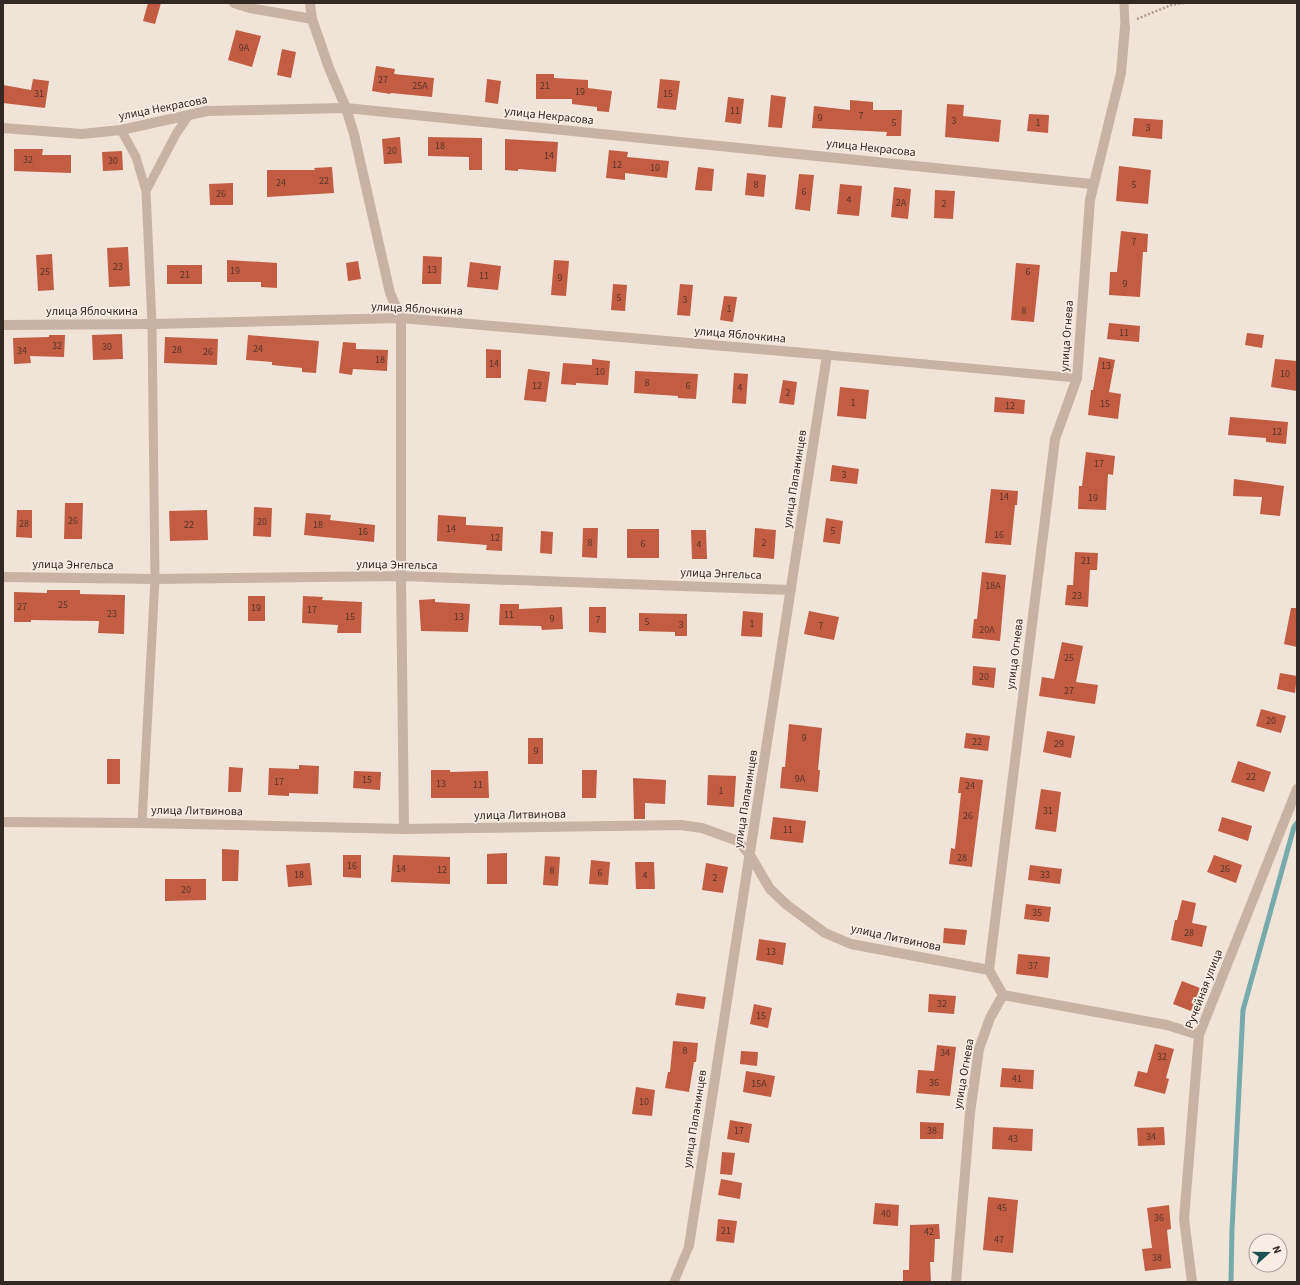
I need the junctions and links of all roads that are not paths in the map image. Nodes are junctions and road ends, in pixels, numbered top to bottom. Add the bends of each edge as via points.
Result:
1 (234, 3) edge
2 (310, 3) edge
3 (1124, 3) edge
4 (312, 19) junction
5 (1125, 27) joint
6 (346, 108) junction
7 (188, 115) junction
8 (3, 128) edge
9 (121, 130) junction
10 (1092, 184) junction
11 (146, 191) junction
12 (400, 318) junction
13 (152, 324) junction
14 (3, 325) edge
15 (828, 355) junction
16 (1077, 378) junction
17 (400, 576) junction
18 (3, 577) edge
19 (155, 579) junction
20 (791, 590) junction
21 (1297, 789) edge
22 (3, 822) edge
23 (142, 823) junction
24 (404, 829) junction
25 (750, 855) junction
26 (989, 970) junction
27 (1003, 995) junction
28 (1199, 1035) junction
29 (688, 1246) joint
30 (674, 1282) edge
31 (956, 1282) edge
32 (1192, 1282) edge

1 - 4 street
2 - 4 street
3 - 5 lane
4 - 6 street
5 - 10 street, улица Огнева via 1121,73
6 - 7 street, улица Некрасова via 207,111
6 - 10 street, улица Некрасова
6 - 12 street via 390,293
7 - 9 street, улица Некрасова
7 - 11 lane
8 - 9 street, улица Некрасова via 82,134
9 - 11 lane via 136,157
10 - 16 street, улица Огнева
11 - 13 lane
12 - 13 street, улица Яблочкина
12 - 15 street, улица Яблочкина
12 - 17 street
13 - 14 street, улица Яблочкина
13 - 19 lane
15 - 16 lane
15 - 20 street, улица Папанинцев
16 - 26 street, улица Огнева via 1055,439
17 - 19 street, улица Энгельса
17 - 20 street, улица Энгельса
17 - 24 street
18 - 19 street, улица Энгельса
19 - 23 lane
20 - 25 street, улица Папанинцев
21 - 28 street, Ручейная улица
22 - 23 street, улица Литвинова
23 - 24 street, улица Литвинова
24 - 25 street, улица Литвинова via 681,825 729,836 738,841
25 - 26 street, улица Литвинова via 770,889 825,933 851,944
25 - 29 street, улица Папанинцев
26 - 27 street
27 - 28 street via 1167,1025
27 - 31 street, улица Огнева via 990,1018 979,1049 970,1113
28 - 32 street, Ручейная улица via 1184,1220
29 - 30 lane

